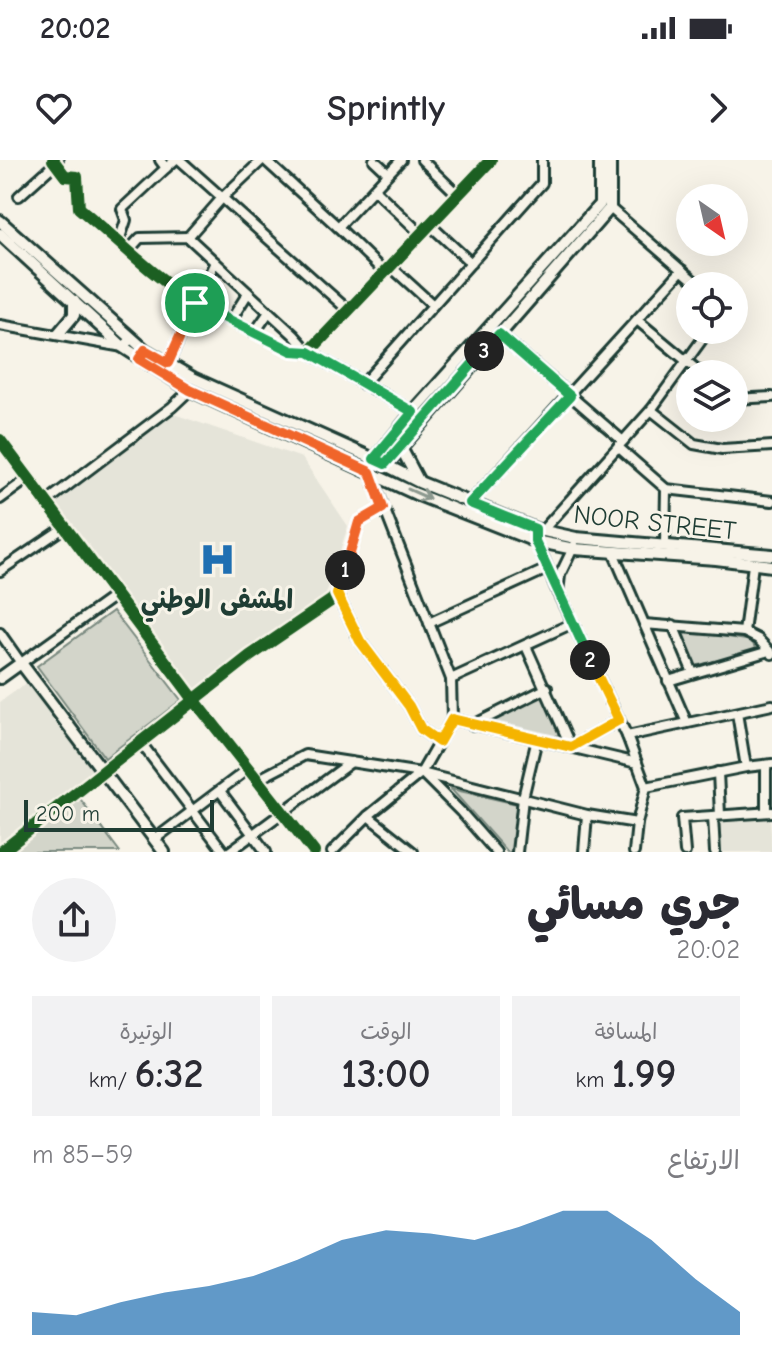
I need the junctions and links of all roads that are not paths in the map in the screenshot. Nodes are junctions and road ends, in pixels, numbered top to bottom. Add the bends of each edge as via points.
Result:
1 (160, 160) edge
2 (177, 160) edge
3 (374, 160) edge
4 (401, 160) edge
5 (422, 160) edge
6 (491, 160) edge
7 (542, 160) edge
8 (600, 160) edge
9 (610, 160) edge
10 (55, 161) edge
11 (258, 161) edge
12 (166, 168) junction
13 (388, 173) junction
14 (374, 189) junction
15 (458, 195) junction
16 (19, 196) dead end
17 (222, 198) junction
18 (610, 208) junction
19 (0, 221) edge
20 (429, 224) junction
21 (338, 227) junction
22 (0, 234) edge
23 (421, 234) junction
24 (188, 237) junction
25 (119, 241) junction
26 (14, 246) junction
27 (0, 250) edge
28 (129, 250) junction
29 (215, 262) junction
30 (471, 263) junction
31 (387, 269) junction
32 (682, 270) junction
33 (684, 272) edge
34 (248, 293) junction
35 (74, 301) junction
36 (195, 303) junction
37 (433, 305) junction
38 (348, 310) junction
39 (269, 312) junction
40 (231, 320) junction
41 (637, 320) junction
42 (0, 325) edge
43 (255, 332) junction
44 (58, 334) junction
45 (499, 334) junction
46 (127, 344) junction
47 (309, 352) junction
48 (142, 355) junction
49 (685, 360) edge
50 (168, 363) junction
51 (676, 377) edge
52 (363, 384) junction
53 (190, 390) junction
54 (570, 396) junction
55 (772, 397) edge
56 (748, 398) edge
57 (651, 410) junction
58 (413, 412) junction
59 (0, 440) edge
60 (620, 444) junction
61 (400, 446) junction
62 (772, 446) edge
63 (374, 459) junction
64 (385, 464) junction
65 (29, 478) junction
66 (375, 478) junction
67 (419, 482) junction
68 (666, 489) junction
69 (0, 499) edge
70 (772, 501) edge
71 (46, 502) junction
72 (470, 503) junction
73 (383, 508) junction
74 (65, 527) junction
75 (538, 534) junction
76 (575, 544) junction
77 (665, 545) junction
78 (613, 552) junction
79 (772, 555) edge
80 (753, 565) junction
81 (772, 566) edge
82 (547, 569) junction
83 (0, 571) edge
84 (558, 593) junction
85 (337, 594) junction
86 (116, 595) junction
87 (429, 623) junction
88 (573, 623) junction
89 (644, 624) junction
90 (673, 625) junction
91 (744, 632) junction
92 (0, 633) edge
93 (526, 646) junction
94 (771, 653) edge
95 (21, 663) junction
96 (693, 673) junction
97 (0, 678) edge
98 (451, 679) junction
99 (668, 681) junction
100 (547, 688) junction
101 (195, 701) junction
102 (772, 705) edge
103 (737, 713) junction
104 (452, 719) junction
105 (619, 720) junction
106 (687, 723) junction
107 (473, 725) junction
108 (627, 736) junction
109 (537, 739) junction
110 (439, 742) junction
111 (141, 743) junction
112 (571, 747) junction
113 (351, 762) junction
114 (637, 763) junction
115 (769, 765) edge
116 (746, 767) junction
117 (248, 769) junction
118 (103, 772) junction
119 (718, 772) junction
120 (421, 773) junction
121 (257, 780) junction
122 (646, 787) junction
123 (220, 791) junction
124 (523, 798) junction
125 (193, 811) junction
126 (283, 812) junction
127 (769, 812) edge
128 (587, 815) junction
129 (368, 816) junction
130 (716, 816) junction
131 (637, 823) junction
132 (253, 834) junction
133 (155, 839) junction
134 (1, 852) edge
135 (164, 852) edge
136 (226, 852) edge
137 (266, 852) edge
138 (314, 852) edge
139 (332, 852) edge
140 (413, 852) edge
141 (496, 852) edge
142 (517, 852) edge
143 (584, 852) edge
144 (634, 852) edge
145 (685, 852) edge
146 (715, 852) edge

1 - 12 street
2 - 12 street
2 - 17 street
3 - 13 street
4 - 13 street
5 - 15 street
6 - 15 street
7 - 30 street via 542,183
8 - 58 main road via 600,204
9 - 18 main road
10 - 16 street
10 - 25 street via 65,176 77,177 79,208
11 - 17 street
11 - 21 street
12 - 25 street via 122,209 126,220
13 - 14 street
14 - 21 street
14 - 23 street
15 - 20 street
17 - 24 street
17 - 38 street
18 - 32 street
18 - 45 main road
19 - 46 main road, NOOR STREET
20 - 23 street
20 - 30 street
21 - 31 street
22 - 26 main road, NOOR STREET
23 - 31 street
24 - 28 street via 140,238
24 - 29 street
25 - 28 street
26 - 27 street
26 - 35 main road, NOOR STREET
28 - 36 street
29 - 34 street
29 - 36 street
30 - 37 street
31 - 37 street
31 - 38 street
32 - 33 street
32 - 41 street
34 - 39 street
34 - 40 street
35 - 44 main road via 74,315
35 - 46 main road, NOOR STREET
36 - 40 street
36 - 50 street
37 - 52 street
38 - 47 street
39 - 43 street
39 - 47 street
40 - 43 street
41 - 49 street
41 - 54 street
42 - 44 street
43 - 47 street via 292,351
44 - 46 street
45 - 54 street
45 - 61 main road
46 - 48 main road, NOOR STREET
47 - 52 street
48 - 50 main road, NOOR STREET
48 - 53 main road, NOOR STREET
50 - 63 main road, NOOR STREET
51 - 57 street
52 - 58 street
53 - 66 main road, NOOR STREET
53 - 71 street
54 - 60 street
54 - 72 street
55 - 56 street
57 - 60 street
57 - 62 street via 694,444 722,449
58 - 63 main road
59 - 65 street
60 - 68 street
60 - 75 street
61 - 64 main road
61 - 67 main road
63 - 64 main road, NOOR STREET
63 - 66 main road
64 - 66 main road
64 - 67 main road, NOOR STREET
65 - 69 street
65 - 71 street
66 - 73 street
66 -> 75 main road, NOOR STREET
67 - 72 main road, NOOR STREET
68 - 70 street
68 - 77 street
71 - 74 street
72 - 75 main road, NOOR STREET
73 - 85 street via 359,522
73 - 87 street
74 - 83 street
74 - 86 street
75 - 76 main road, NOOR STREET
75 - 82 street
76 - 77 main road, NOOR STREET
76 - 78 main road, NOOR STREET
76 - 84 street via 560,575
77 - 79 main road, NOOR STREET
78 - 80 main road, NOOR STREET
78 - 89 street
80 - 81 main road, NOOR STREET
80 - 91 street
82 - 84 street
82 - 87 street
84 - 88 street
85 - 101 street
85 - 110 street via 360,641 421,729
86 - 95 street
86 - 101 street
87 - 98 street
88 - 93 street
88 - 105 street
89 - 90 street
89 - 99 street
90 - 91 street
90 - 96 street
91 - 94 street
92 - 95 street
93 - 98 street
93 - 100 street
94 - 96 street
95 - 97 main road
95 - 118 main road
96 - 99 street
98 - 104 street
99 - 106 street
100 - 107 street
100 - 112 street
101 - 111 street
101 - 117 street
102 - 103 street
103 - 106 street
103 - 116 street
104 - 107 street
104 - 110 street
105 - 108 street
105 - 112 street
106 - 108 street
107 - 109 street
108 - 114 street
109 - 112 street
109 - 124 street
110 - 120 street
111 - 118 street
111 - 125 street
112 - 114 street
113 - 120 street
113 - 121 street via 305,755
113 - 126 street
114 - 122 street
115 - 116 street
115 - 127 street
116 - 119 street
117 - 121 street
117 - 123 street
118 - 133 main road
118 - 134 street
119 - 122 street
119 - 130 street
120 - 124 street
120 - 129 street
120 - 141 street
121 - 126 street
122 - 131 street
123 - 125 street
123 - 132 street
124 - 128 street
124 - 142 street
125 - 133 street
125 - 136 street
126 - 132 street
126 - 138 street
127 - 130 street
128 - 131 street
128 - 143 street
129 - 139 street
129 - 140 street
130 - 145 street via 682,818
130 - 146 street
131 - 144 street
132 - 136 street
132 - 137 street
133 - 135 main road

